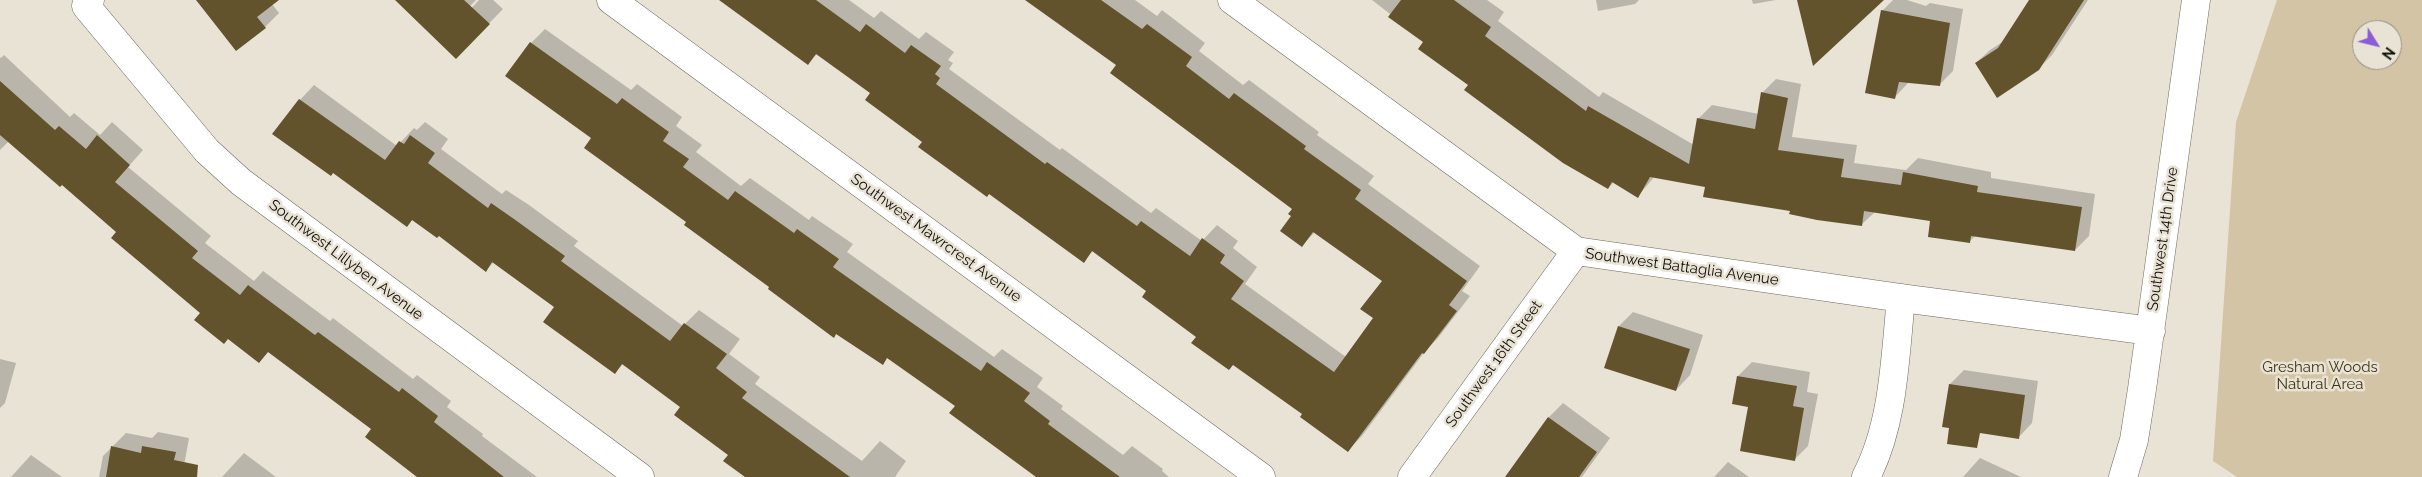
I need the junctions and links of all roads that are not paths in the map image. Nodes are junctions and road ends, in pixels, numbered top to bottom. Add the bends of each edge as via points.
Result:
1 (611, 0) edge
2 (1232, 0) edge
3 (2196, 0) edge
4 (88, 3) edge
5 (1576, 251) junction
6 (1901, 298) junction
7 (2151, 331) junction
8 (640, 477) edge
9 (1261, 477) edge
10 (1412, 477) edge
11 (1866, 477) edge
12 (2124, 477) edge

1 - 9 street, Southwest Mawrcrest Avenue
2 - 5 street, Southwest Battaglia Avenue
3 - 7 street, Southwest 14th Drive
4 - 8 street, Southwest Lillyben Avenue via 207,151 241,182
5 - 6 street, Southwest Battaglia Avenue
5 - 10 street, Southwest 16th Street
6 - 7 street, Southwest Battaglia Avenue
6 - 11 street via 1890,395 1882,432
7 - 12 street, Southwest 14th Drive via 2134,440

